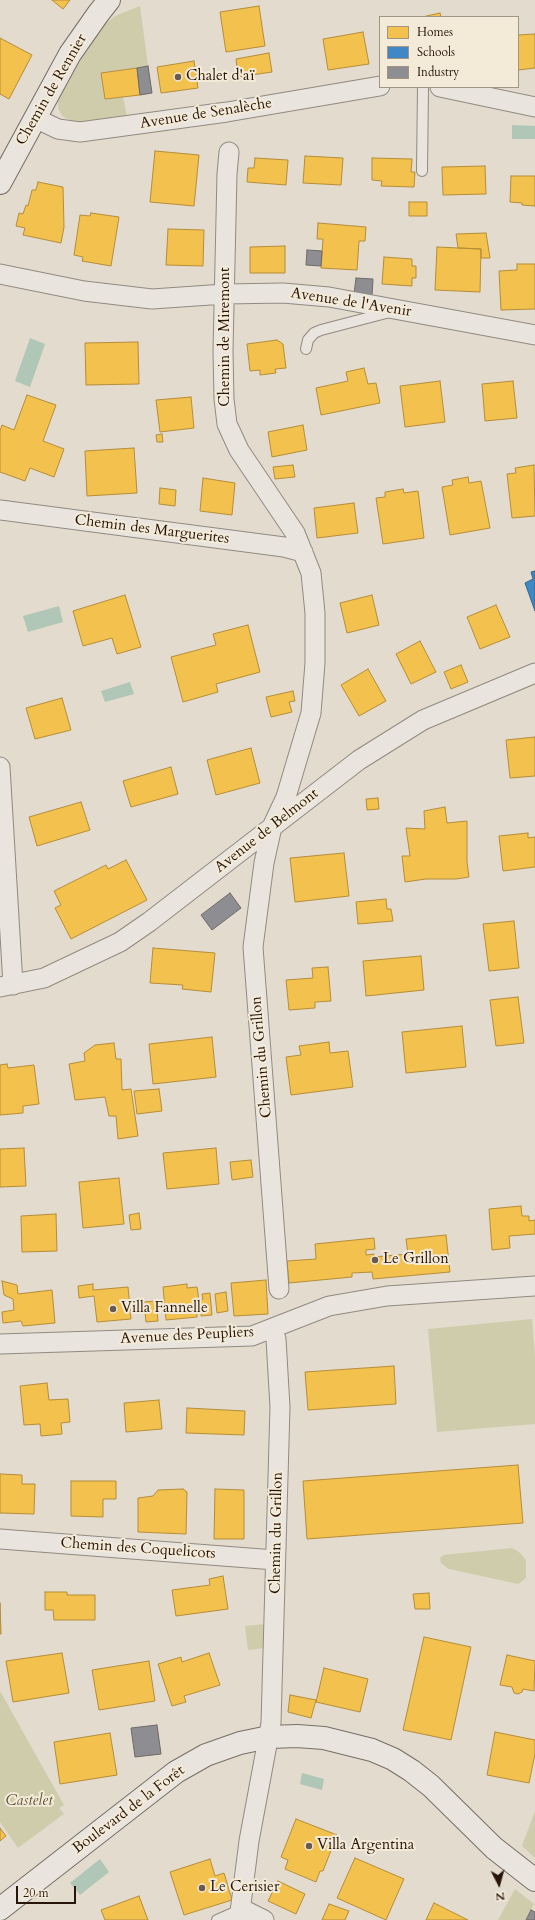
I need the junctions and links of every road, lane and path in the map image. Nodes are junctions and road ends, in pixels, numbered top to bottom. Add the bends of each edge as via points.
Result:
1 (109, 0) edge
2 (379, 86) edge
3 (422, 88) edge
4 (445, 88) edge
5 (535, 107) edge
6 (35, 118) junction
7 (229, 152) dead end
8 (422, 171) dead end
9 (0, 183) edge
10 (0, 274) edge
11 (226, 294) junction
12 (397, 310) junction
13 (535, 335) edge
14 (306, 349) dead end
15 (0, 510) edge
16 (303, 552) junction
17 (535, 673) edge
18 (0, 767) edge
19 (272, 827) junction
20 (6, 986) edge
21 (535, 1286) edge
22 (279, 1288) dead end
23 (272, 1329) junction
24 (0, 1344) edge
25 (0, 1539) edge
26 (275, 1560) junction
27 (269, 1737) junction
28 (535, 1880) edge
29 (0, 1909) edge
30 (240, 1914) edge
31 (217, 1920) edge
32 (264, 1920) edge

1 - 6 street, Chemin de Rennier via 70,54
2 - 6 street, Avenue de Senalèche via 227,112 80,132 58,129
3 - 8 lane
4 - 5 street
6 - 9 street, Chemin de Rennier
7 - 11 street, Chemin de Miremont
10 - 11 street, Avenue de l'Avenir via 84,291 152,299
11 - 12 street, Avenue de l'Avenir via 282,292 329,297
11 - 16 street, Chemin de Miremont via 224,399 227,424 239,450 295,534
12 - 13 street, Avenue de l'Avenir
12 - 14 lane via 321,330 311,337
15 - 16 street, Chemin des Marguerites via 284,547
16 - 19 street, Chemin de Miremont via 311,573 314,613 315,663 311,713 286,796
17 - 19 street, Avenue de Belmont via 423,720 359,760
18 - 20 street
19 - 20 street, Avenue de Belmont via 120,942 44,978
19 - 22 street, Chemin du Grillon via 264,863 253,947
21 - 23 street, Avenue des Peupliers via 387,1296 329,1306
23 - 24 street, Avenue des Peupliers via 252,1336
23 - 26 street, Chemin du Grillon via 276,1339 280,1407
25 - 26 street, Chemin des Coquelicots
26 - 27 street, Chemin du Grillon
27 - 28 street, Boulevard de la Forêt via 324,1738 372,1750 393,1759 431,1786 494,1848
27 - 29 street, Boulevard de la Forêt via 240,1743 206,1755 176,1772
27 - 30 street, Chemin du Grillon via 249,1841
30 - 31 lane
30 - 32 street

